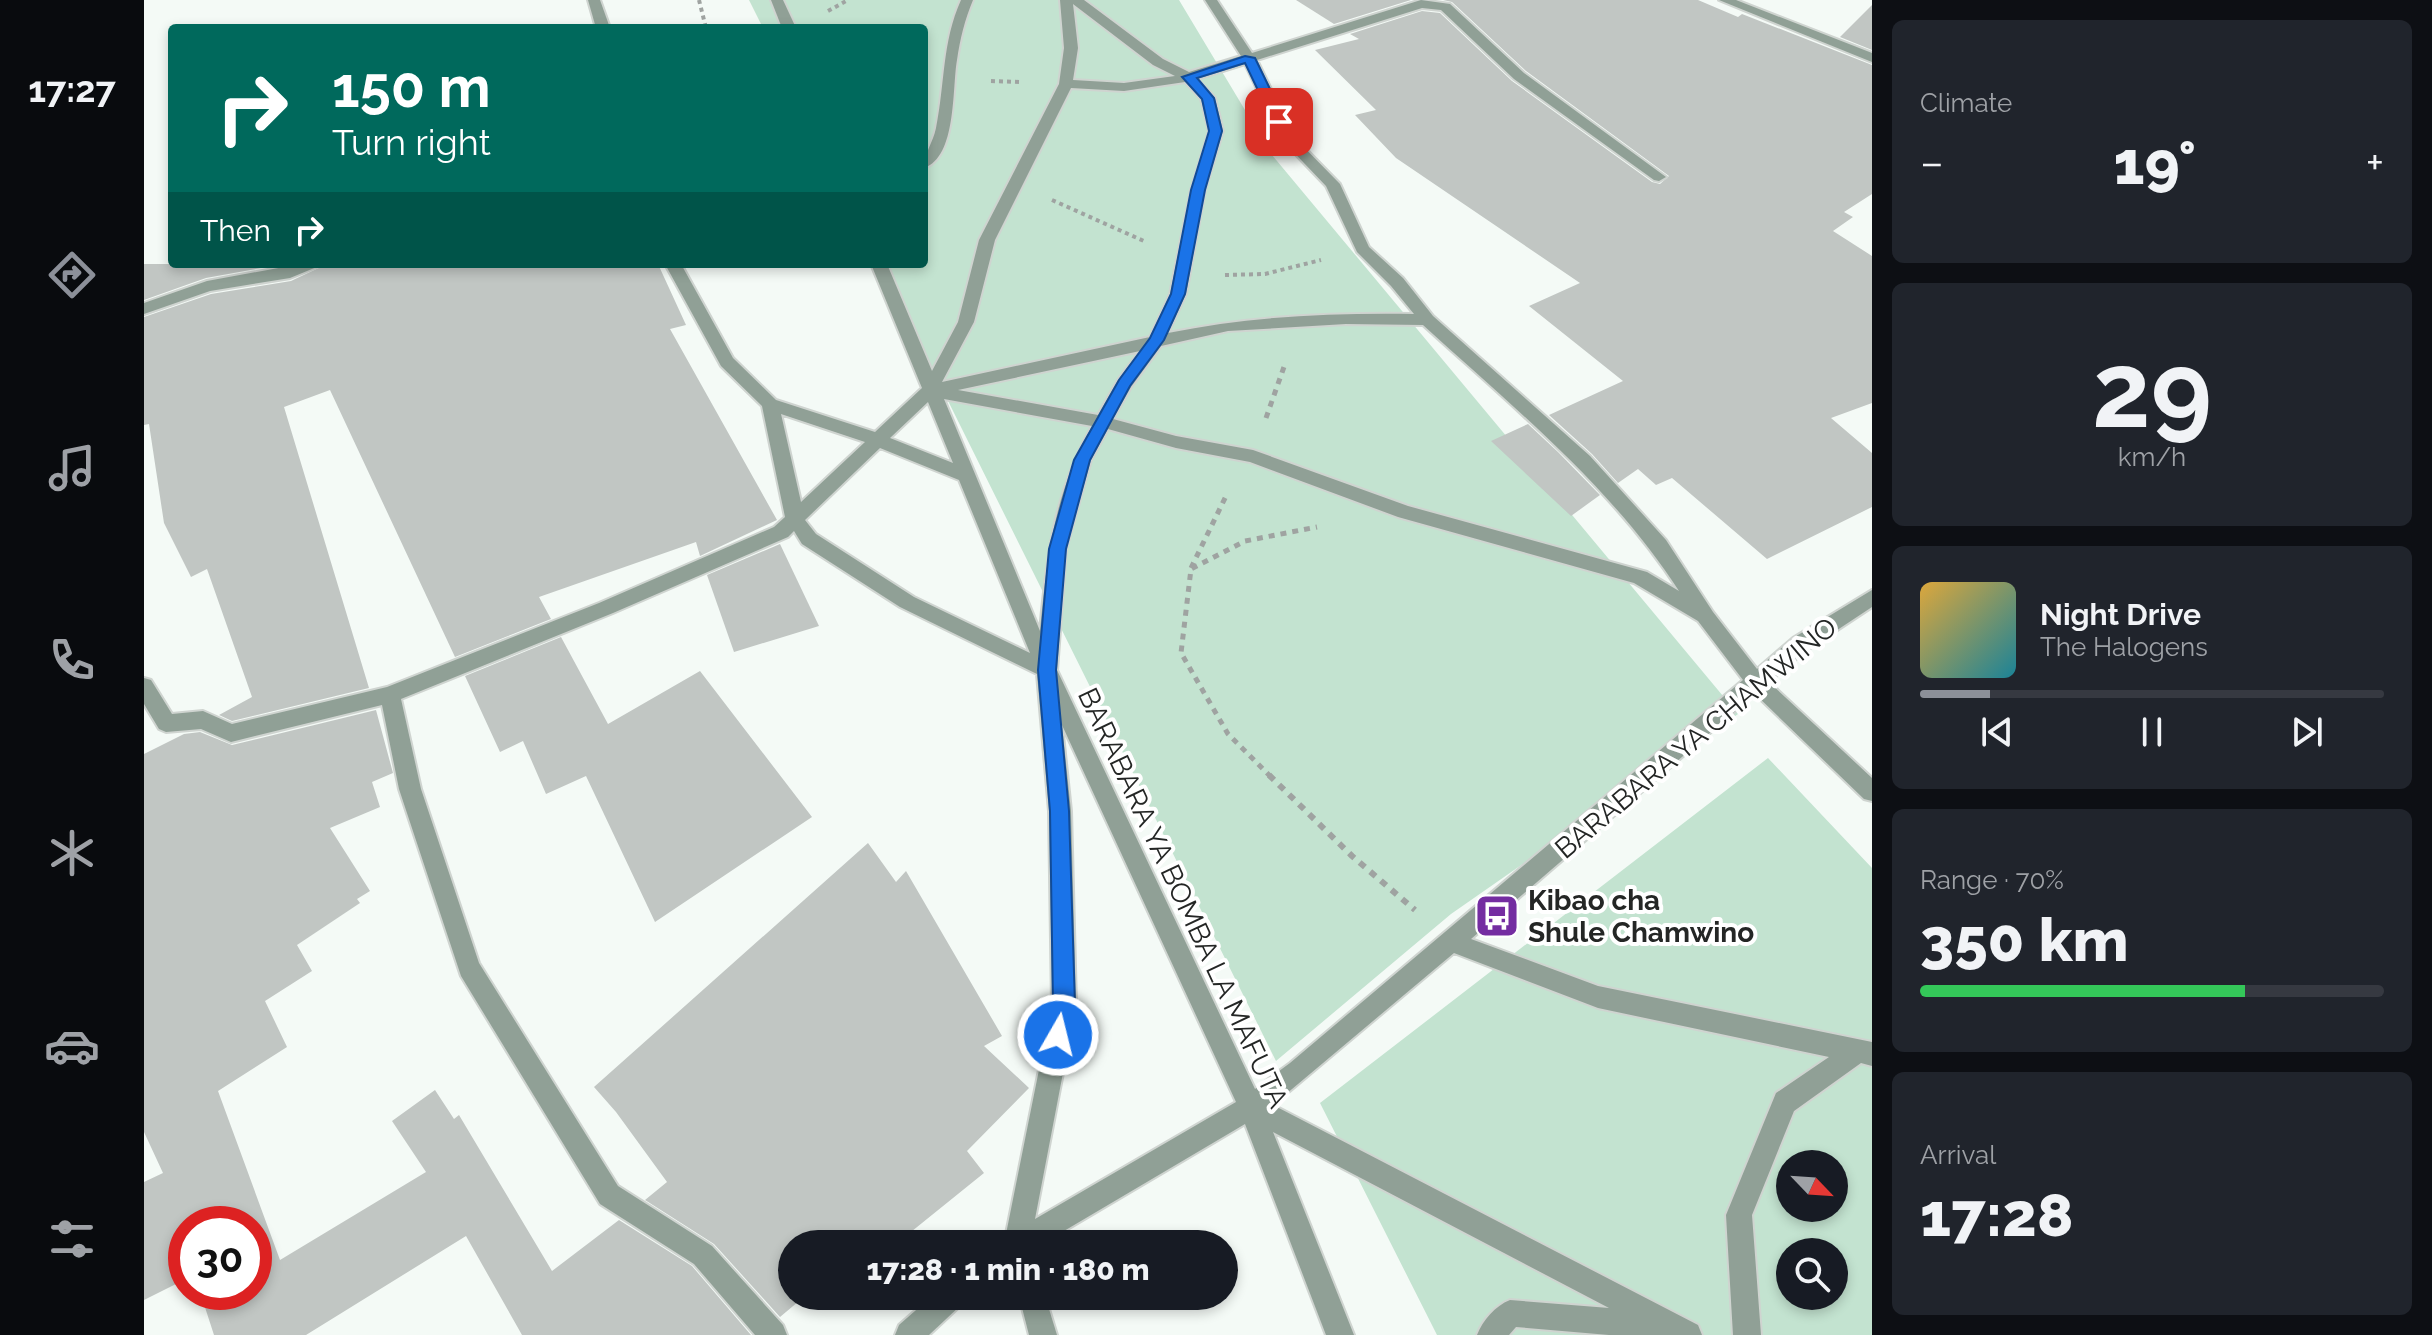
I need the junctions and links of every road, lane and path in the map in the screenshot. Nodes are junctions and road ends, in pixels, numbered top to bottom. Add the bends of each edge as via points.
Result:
1 (594, 0) edge
2 (699, 0) edge
3 (777, 0) edge
4 (967, 0) edge
5 (1066, 0) edge
6 (1076, 0) edge
7 (1211, 0) edge
8 (1725, 0) edge
9 (602, 24) edge
10 (705, 24) edge
11 (787, 24) edge
12 (1249, 58) junction
13 (1872, 58) edge
14 (1188, 77) junction
15 (947, 80) junction
16 (1066, 84) junction
17 (928, 161) edge
18 (1659, 177) dead end
19 (304, 268) edge
20 (675, 268) edge
21 (881, 268) edge
22 (144, 309) edge
23 (1427, 320) junction
24 (1157, 340) junction
25 (929, 391) junction
26 (770, 404) junction
27 (1103, 422) junction
28 (878, 440) junction
29 (964, 475) junction
30 (1404, 512) junction
31 (795, 519) junction
32 (1872, 597) edge
33 (1706, 617) junction
34 (1047, 670) junction
35 (1756, 682) junction
36 (144, 686) edge
37 (390, 695) junction
38 (1872, 792) edge
39 (1452, 942) junction
40 (1864, 1054) edge
41 (1251, 1107) junction
42 (1020, 1230) edge
43 (1041, 1230) edge
44 (937, 1310) edge
45 (1036, 1310) edge
46 (1680, 1331) edge
47 (773, 1335) edge
48 (909, 1335) edge
49 (1043, 1335) edge
50 (1340, 1335) edge
51 (1491, 1335) edge
52 (1747, 1335) edge

1 - 9 street
2 - 10 path
3 - 11 street
4 - 15 street
5 - 16 street via 1071,48
6 - 14 street via 1158,62
7 - 12 street
8 - 13 street
12 - 14 street
12 - 18 street via 1421,4 1445,7 1519,76
12 - 23 street via 1288,139 1333,184 1362,249
14 - 16 street via 1124,87
14 - 24 street via 1208,98 1216,131 1198,190 1178,294
15 - 16 path
15 - 17 street via 946,122
16 - 25 street via 987,240 966,322
19 - 22 street via 207,286
20 - 26 street via 727,362
21 - 25 street, BARABARA YA BOMBA LA MAFUTA
23 - 24 street via 1228,326
23 - 33 street via 1584,461 1659,545
24 - 25 street
24 - 27 street
25 - 27 street
25 - 28 street
25 - 29 street, BARABARA YA BOMBA LA MAFUTA
26 - 28 street
26 - 31 street
27 - 30 street via 1253,456
27 - 34 street via 1082,460 1057,549
28 - 29 street
28 - 31 street
29 - 34 street, BARABARA YA BOMBA LA MAFUTA
30 - 33 street via 1640,577
30 - 39 path via 1245,541 1191,569 1181,653 1228,734 1352,856
31 - 34 street via 809,539 907,602
31 - 37 street via 781,532
32 - 35 street, BARABARA YA CHAMWINO via 1800,644
33 - 35 street
34 - 41 street, BARABARA YA BOMBA LA MAFUTA
34 - 42 street via 1060,811 1064,1005
35 - 38 street
35 - 39 street, BARABARA YA CHAMWINO
36 - 37 street via 166,723 203,720 231,733
37 - 47 street via 410,789 469,968 609,1195 703,1255
39 - 40 street via 1598,997
39 - 41 street, BARABARA YA CHAMWINO
40 - 52 street via 1785,1102 1739,1215
41 - 43 street, BARABARA YA CHAMWINO
41 - 46 street
41 - 50 street, BARABARA YA BOMBA LA MAFUTA
44 - 48 street
45 - 49 street
46 - 51 street via 1510,1313

